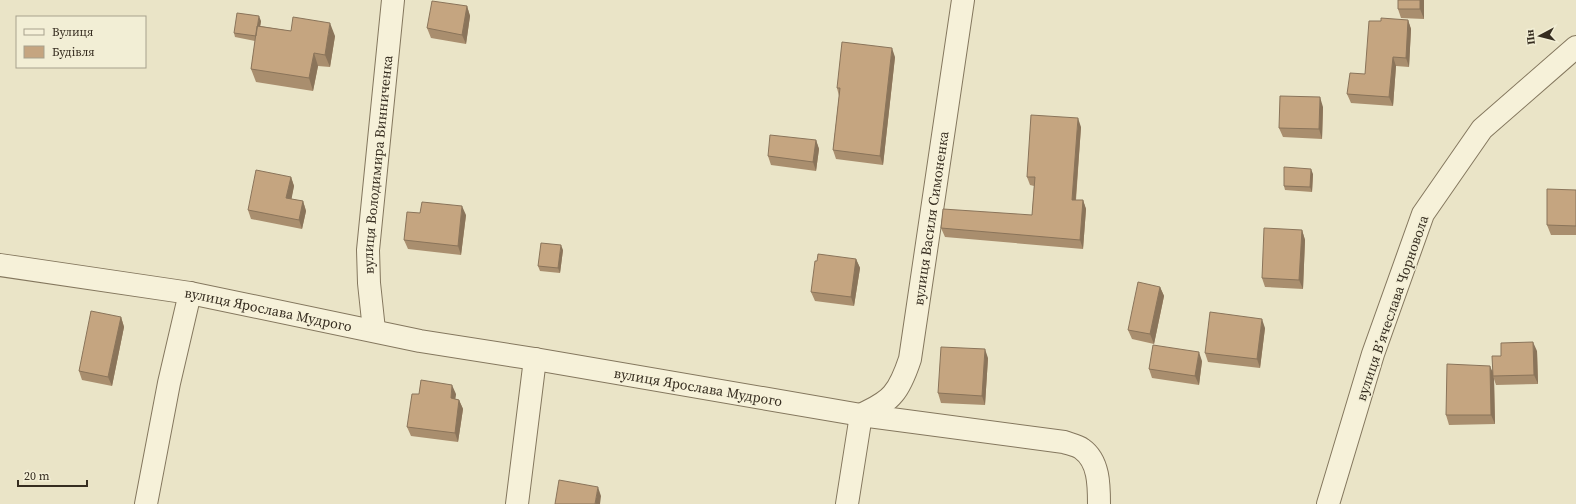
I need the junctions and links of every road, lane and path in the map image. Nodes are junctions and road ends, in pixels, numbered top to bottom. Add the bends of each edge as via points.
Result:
1 (393, 0) edge
2 (963, 0) edge
3 (1576, 47) edge
4 (0, 265) edge
5 (190, 293) junction
6 (374, 330) junction
7 (535, 359) junction
8 (861, 415) junction
9 (146, 504) edge
10 (517, 504) edge
11 (847, 504) edge
12 (1099, 504) edge
13 (1328, 504) edge

1 - 6 street, вулиця Володимира Винниченка via 368,250
2 - 8 street, вулиця Василя Симоненка via 910,360 893,394
3 - 13 street, вулиця Вʼячеслава Чорновола via 1482,129 1423,214 1373,354
4 - 5 street, вулиця Ярослава Мудрого
5 - 6 street, вулиця Ярослава Мудрого
5 - 9 street via 169,383
6 - 7 street, вулиця Ярослава Мудрого via 420,341
7 - 8 street, вулиця Ярослава Мудрого
7 - 10 street
8 - 11 street
8 - 12 street, вулиця Ярослава Мудрого via 1064,442 1082,449 1093,462 1099,482

